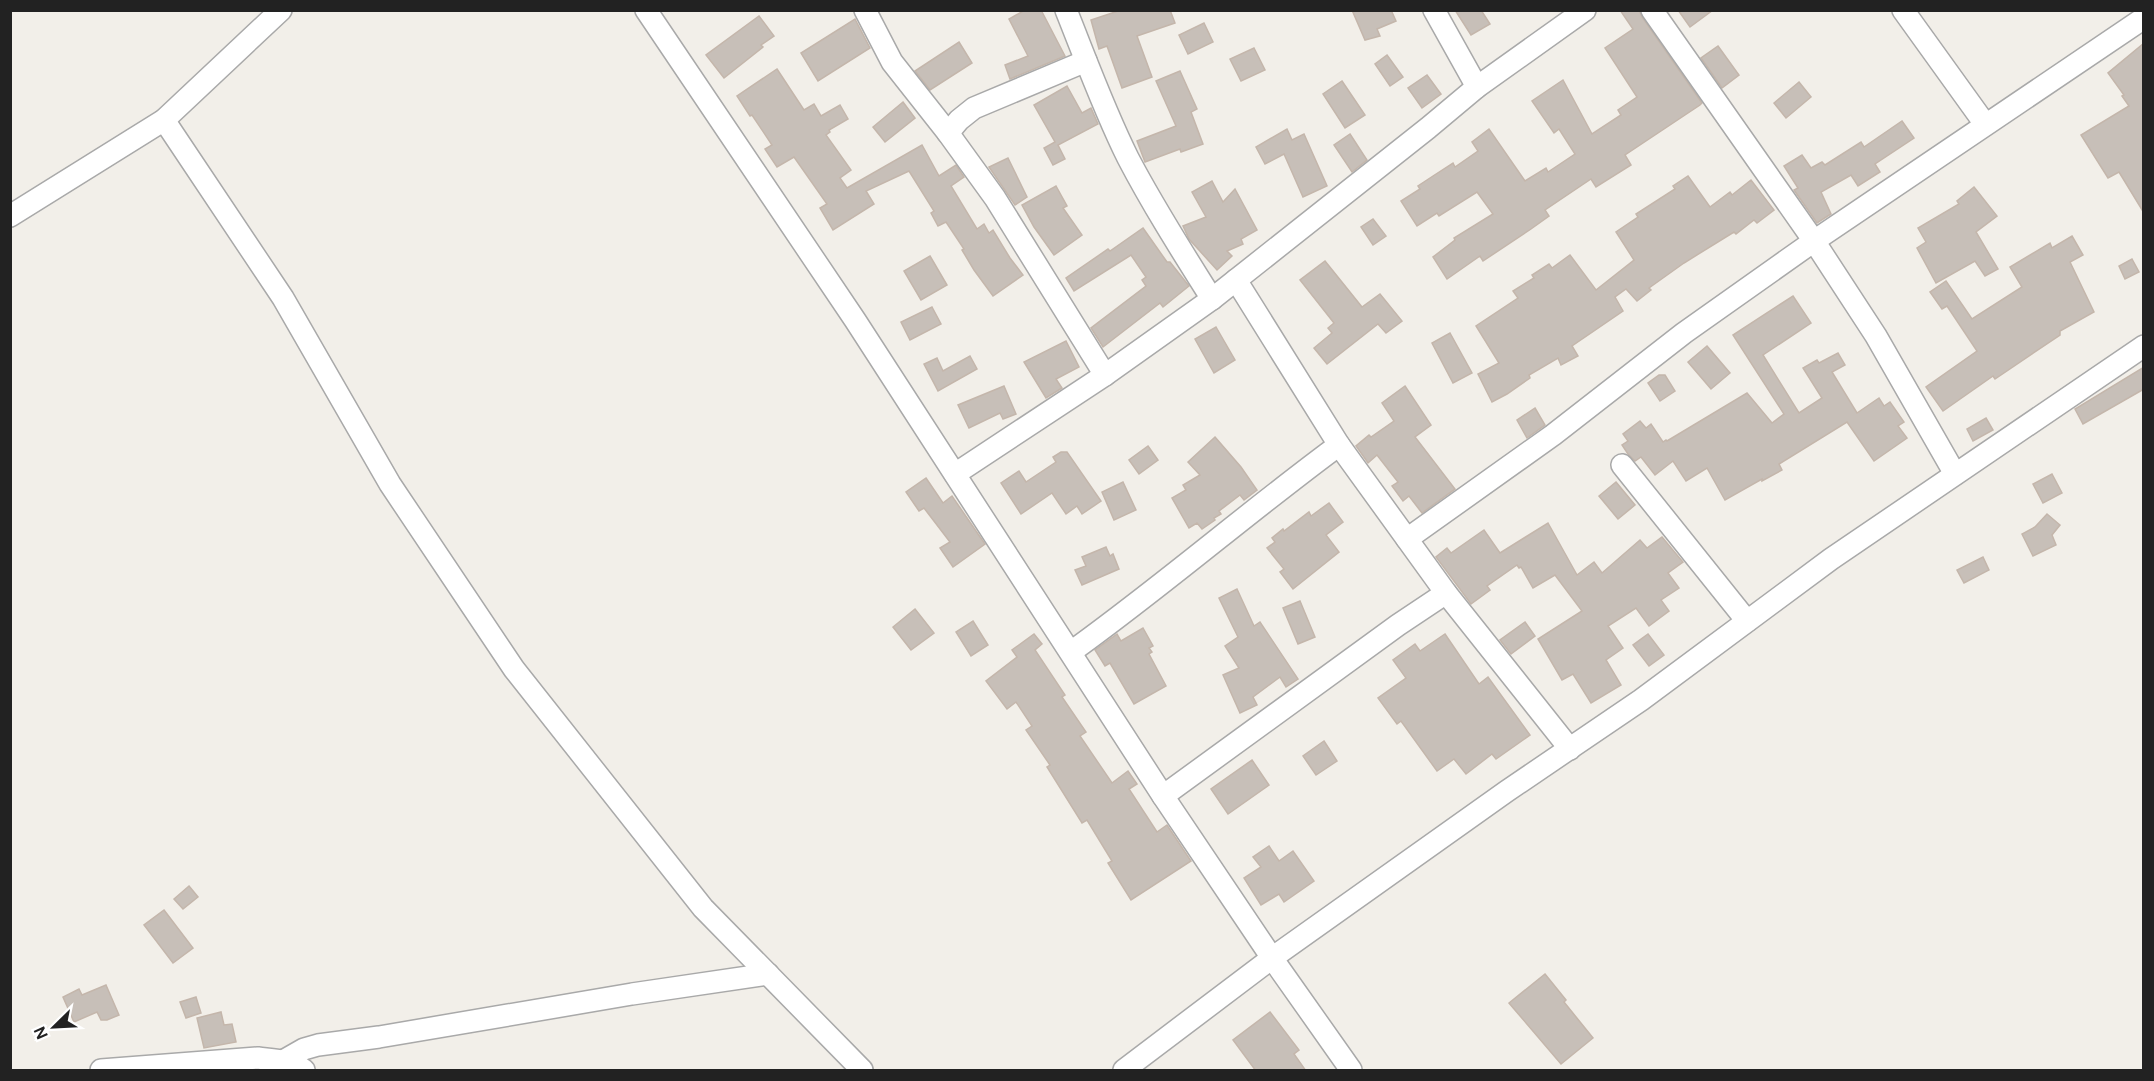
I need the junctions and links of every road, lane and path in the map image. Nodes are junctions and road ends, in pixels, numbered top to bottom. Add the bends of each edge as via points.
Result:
1 (281, 10) edge
2 (646, 10) edge
3 (865, 10) edge
4 (1066, 10) edge
5 (1434, 10) edge
6 (1585, 10) edge
7 (1652, 10) edge
8 (1903, 10) edge
9 (2144, 18) edge
10 (1086, 61) junction
11 (1477, 87) junction
12 (164, 120) junction
13 (1985, 124) junction
14 (948, 133) junction
15 (10, 216) edge
16 (1814, 241) junction
17 (1236, 280) junction
18 (1212, 299) junction
19 (2144, 346) edge
20 (1105, 375) junction
21 (1339, 445) junction
22 (1622, 465) dead end
23 (955, 474) junction
24 (1955, 474) junction
25 (1407, 539) junction
26 (1446, 592) junction
27 (1748, 621) junction
28 (1071, 652) junction
29 (1570, 748) junction
30 (1163, 796) junction
31 (1272, 958) junction
32 (768, 974) junction
33 (283, 1061) junction
34 (101, 1071) edge
35 (304, 1071) edge
36 (862, 1071) edge
37 (1124, 1071) edge
38 (1351, 1071) edge

1 - 12 street
2 - 23 street
3 - 14 street via 892,62
4 - 10 street
5 - 11 street
6 - 11 street
7 - 16 street
8 - 13 street
9 - 13 street
10 - 14 street via 974,108
10 - 18 street via 1128,157
11 - 17 street
12 - 15 street
12 - 32 street via 283,298 390,484 514,669 703,908
13 - 16 street
14 - 20 street via 995,198
16 - 24 street via 1876,336
16 - 25 street
17 - 18 street
17 - 21 street
18 - 20 street
19 - 24 street
20 - 23 street
21 - 25 street
21 - 28 street
22 - 27 street
23 - 28 street
24 - 27 street
25 - 26 street
26 - 29 street
26 - 30 street
27 - 29 street
28 - 30 street
29 - 31 street
30 - 31 street
31 - 37 street
31 - 38 street
32 - 33 street via 318,1045
32 - 36 street
33 - 34 street via 258,1058
33 - 35 street

